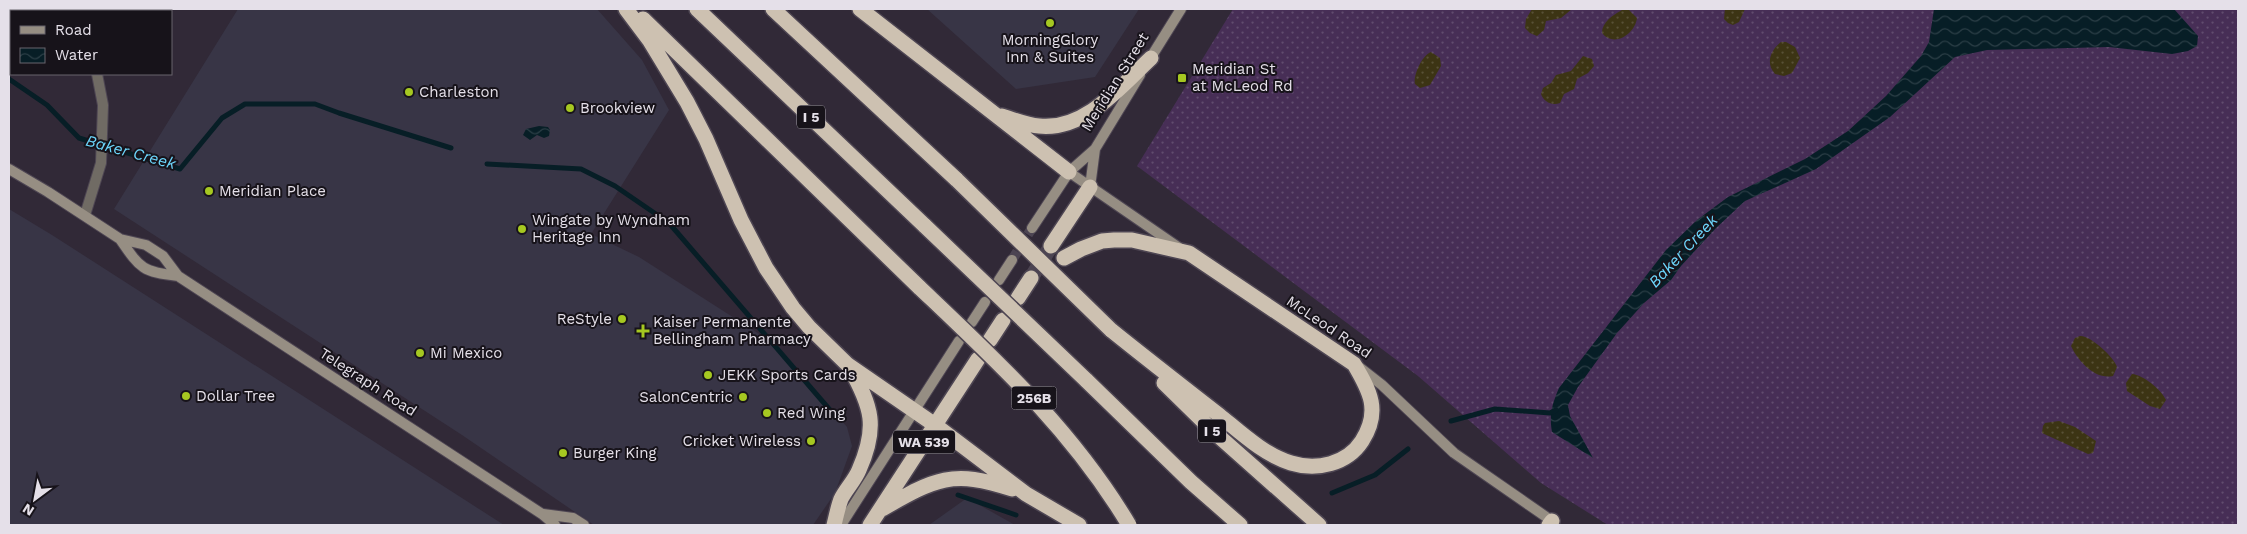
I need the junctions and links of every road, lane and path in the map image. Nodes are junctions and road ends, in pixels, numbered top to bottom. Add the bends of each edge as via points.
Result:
1 (626, 9) edge
2 (633, 9) edge
3 (697, 9) edge
4 (773, 9) edge
5 (860, 9) edge
6 (1181, 9) edge
7 (1151, 58) junction
8 (97, 75) edge
9 (992, 112) junction
10 (1095, 149) junction
11 (9, 170) edge
12 (1069, 172) junction
13 (1090, 186) junction
14 (84, 215) junction
15 (1032, 228) tunnel mouth
16 (120, 239) junction
17 (1051, 246) tunnel mouth
18 (1189, 254) junction
19 (1064, 258) tunnel mouth
20 (1012, 260) tunnel mouth
21 (178, 276) junction
22 (999, 280) dead end
23 (1033, 280) tunnel mouth
24 (1018, 298) dead end
25 (985, 302) dead end
26 (1003, 320) dead end
27 (972, 322) dead end
28 (1111, 330) junction
29 (990, 340) dead end
30 (960, 341) dead end
31 (978, 359) dead end
32 (1354, 364) junction
33 (848, 365) junction
34 (915, 411) junction
35 (935, 425) junction
36 (1026, 494) junction
37 (879, 511) junction
38 (542, 514) junction
39 (1553, 524) edge
40 (555, 525) edge
41 (584, 525) edge
42 (834, 525) edge
43 (841, 525) edge
44 (870, 525) edge
45 (1080, 525) edge
46 (1129, 525) edge
47 (1240, 525) edge
48 (1319, 525) edge

1 - 33 highway via 650,40 687,102 741,220 775,282 809,327
2 - 46 highway, 256B, bridge via 1006,370 1055,422 1089,465
3 - 47 highway, I 5, bridge via 1191,482
4 - 28 highway, I 5, bridge via 957,180
5 - 9 highway
6 - 7 main road, Meridian Street
7 - 9 highway via 1100,105 1069,122 1040,126
7 - 10 main road, Meridian Street
8 - 14 street via 102,93 101,162
9 - 12 highway
10 - 12 main road, Meridian Street
10 - 13 main road, Meridian Street
11 - 14 main road, Telegraph Road
12 - 13 main road, McLeod Road
12 - 15 main road, Meridian Street
13 - 17 highway, Meridian Street
13 - 18 main road, McLeod Road
14 - 16 main road, Telegraph Road
16 - 21 main road, Telegraph Road via 146,244 163,256
16 - 21 main road, Telegraph Road via 136,262 153,273
18 - 19 highway via 1132,240 1114,240 1088,246
18 - 32 highway, McLeod Road
20 - 22 main road
21 - 38 main road, Telegraph Road
23 - 24 highway
25 - 27 main road
26 - 29 highway
28 - 32 highway via 1264,450 1290,463 1308,467 1337,462 1360,444 1368,431 1372,402
28 - 48 highway, I 5 via 1214,432
30 - 34 main road, WA 539
31 - 35 highway, WA 539
32 - 39 main road, McLeod Road via 1382,385 1454,453
33 - 34 highway
33 - 42 highway via 867,400 871,437 859,471 842,499
34 - 35 highway
34 - 43 main road, WA 539
35 - 36 highway
35 - 37 highway, WA 539
36 - 37 highway via 987,481 955,478 923,486
36 - 45 highway
37 - 44 highway, WA 539
38 - 40 main road, Telegraph Road
38 - 41 main road, Telegraph Road via 572,518

